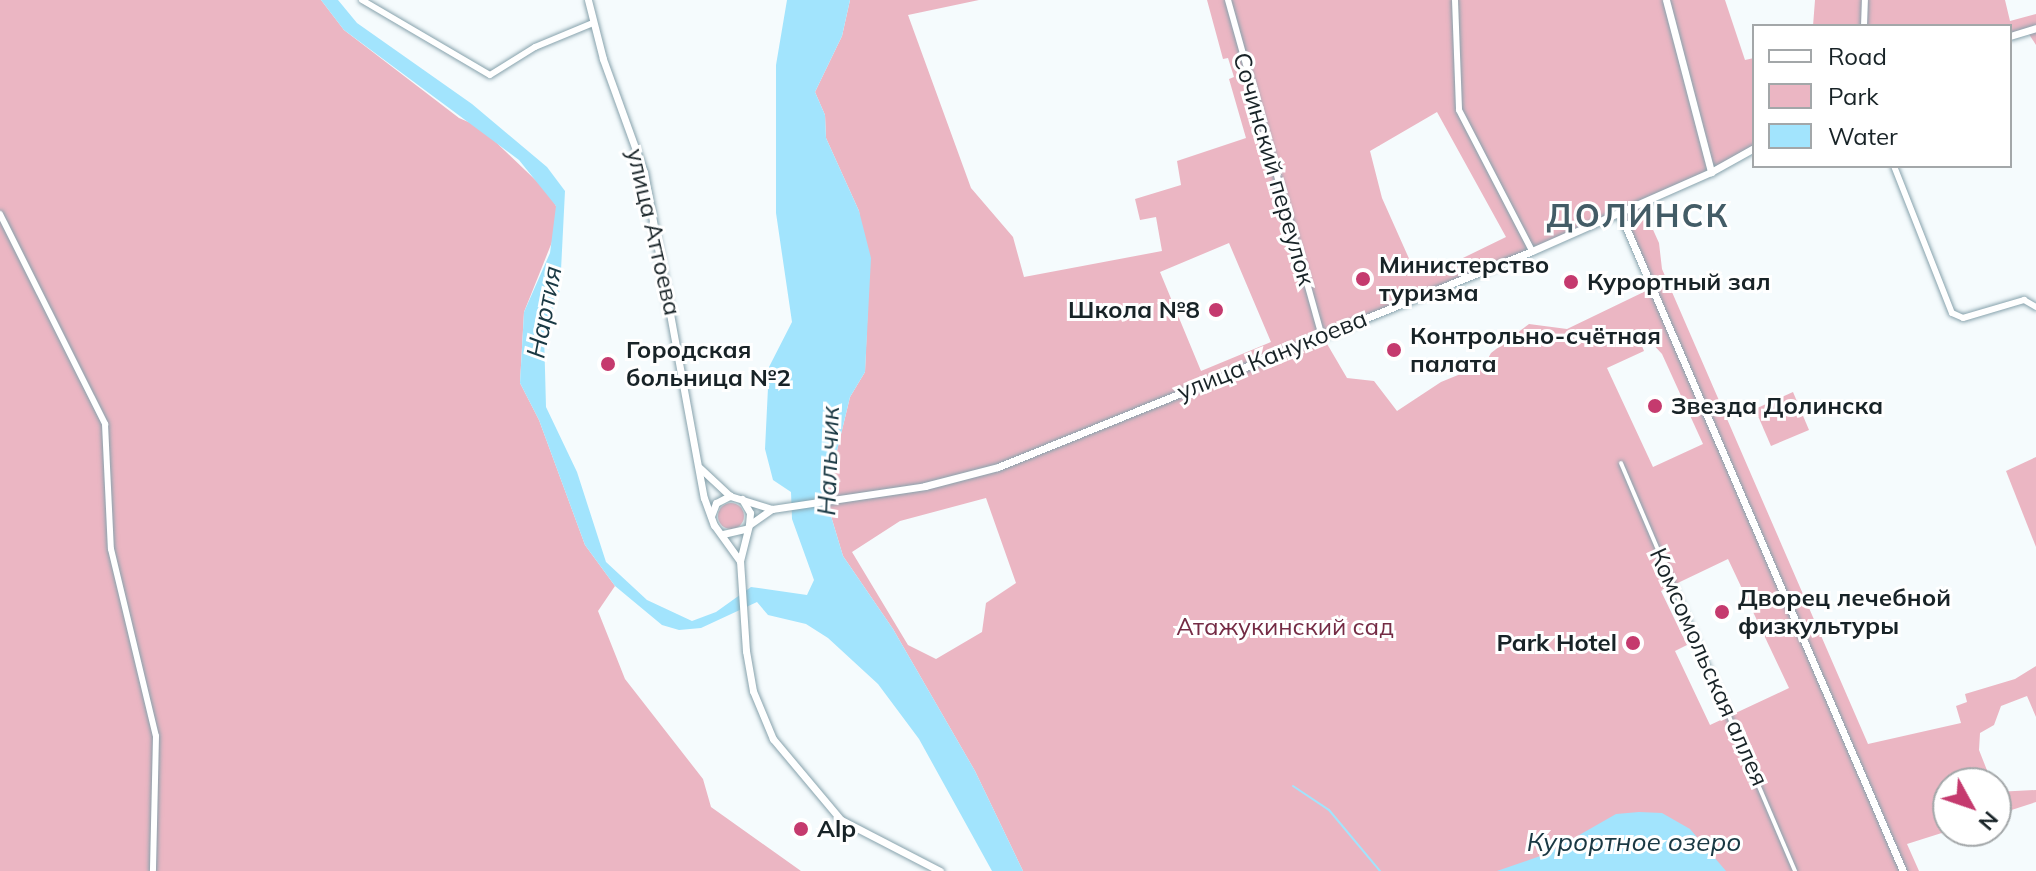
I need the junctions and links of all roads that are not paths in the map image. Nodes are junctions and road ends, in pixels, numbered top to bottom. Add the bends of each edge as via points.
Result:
1 (362, 0) edge
2 (588, 0) edge
3 (1228, 0) edge
4 (1455, 0) edge
5 (1666, 0) edge
6 (1865, 0) edge
7 (593, 23) junction
8 (1864, 24) edge
9 (2036, 28) edge
10 (2012, 35) edge
11 (1752, 149) edge
12 (1895, 168) edge
13 (1711, 172) junction
14 (1619, 211) junction
15 (0, 214) edge
16 (1532, 251) junction
17 (2036, 307) edge
18 (1322, 337) junction
19 (1621, 463) dead end
20 (700, 468) junction
21 (730, 496) junction
22 (740, 498) junction
23 (772, 509) junction
24 (711, 519) junction
25 (747, 527) junction
26 (723, 534) junction
27 (740, 561) junction
28 (153, 871) edge
29 (940, 871) edge
30 (1795, 871) edge
31 (1903, 871) edge

1 - 7 street via 490,75 535,47
2 - 7 street, улица Аттоева
3 - 18 street, Сочинский переулок
4 - 16 street via 1459,110
5 - 13 street
6 - 8 street
7 - 20 street, улица Аттоева via 644,172
9 - 10 street
11 - 13 street, улица Канукоева
12 - 17 street via 1952,313 1963,318 2024,300
13 - 14 street, улица Канукоева
14 - 16 street, улица Канукоева
14 - 31 street
15 - 28 street via 105,424 111,549 156,736
16 - 18 street, улица Канукоева
18 - 23 street, улица Канукоева via 998,467 925,486
19 - 30 street, Комсомольская аллея
20 - 21 street
20 - 24 street, улица Аттоева
21 - 22 street
21 - 24 street via 716,503
22 - 23 street
22 - 25 street via 749,507
23 - 25 street
24 - 26 street
25 - 26 street
25 - 27 street
26 - 27 street
27 - 29 street via 746,651 767,727 813,792 855,830

